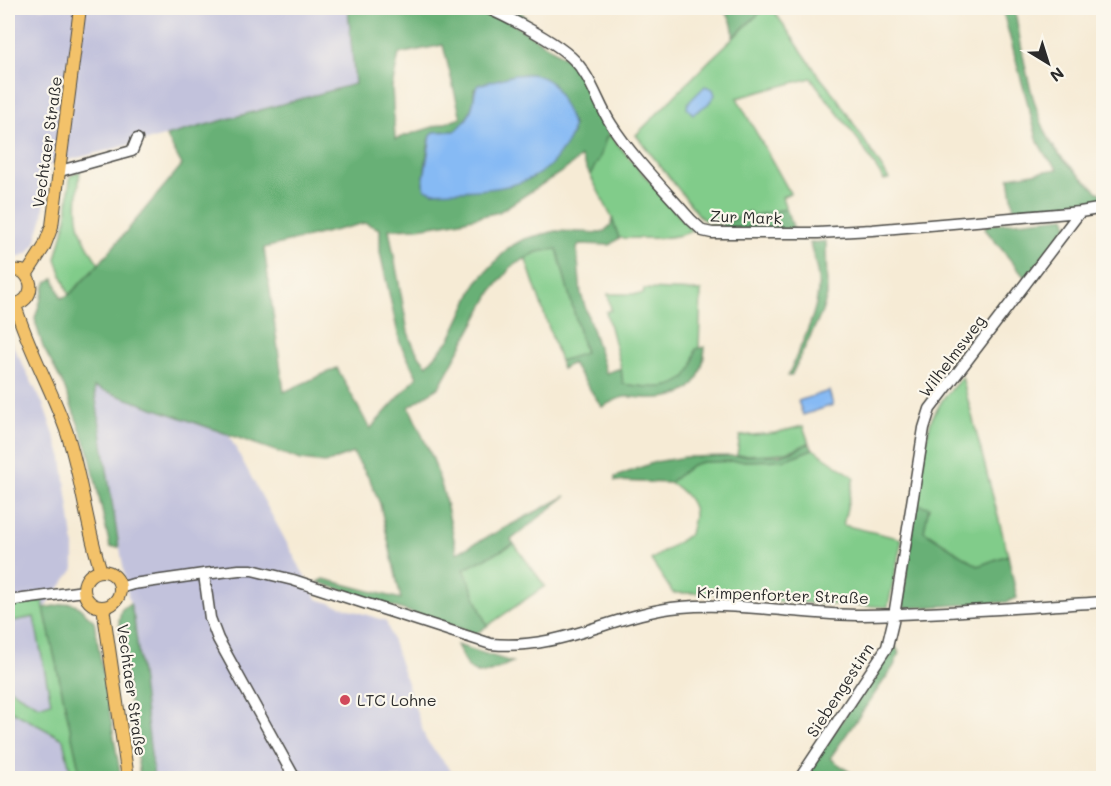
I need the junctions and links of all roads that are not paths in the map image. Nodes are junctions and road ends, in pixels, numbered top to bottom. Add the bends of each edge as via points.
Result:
1 (80, 8) edge
2 (488, 8) edge
3 (136, 139) dead end
4 (60, 171) junction
5 (1104, 208) edge
6 (1080, 212) junction
7 (8, 270) edge
8 (26, 275) junction
9 (11, 305) edge
10 (101, 571) junction
11 (204, 574) junction
12 (120, 588) junction
13 (84, 591) junction
14 (8, 602) edge
15 (1104, 602) edge
16 (103, 607) junction
17 (894, 614) junction
18 (128, 778) edge
19 (297, 778) edge
20 (800, 778) edge

1 - 4 main road, Vechtaer Straße
2 - 6 street, Zur Mark via 572,58 588,78 619,136 702,231 818,233
3 - 4 street via 132,151
4 - 8 main road, Vechtaer Straße via 52,226
5 - 6 street, Zur Mark
6 - 17 street, Wilhelmsweg via 926,418
7 - 8 main road via 17,269
8 - 9 main road via 31,291 25,300
9 - 10 main road via 67,433
10 - 12 main road via 114,576
10 - 13 main road via 88,578
11 - 12 street, Krimpenforter Straße
11 - 17 street, Krimpenforter Straße via 239,570 267,573 491,644 513,646 557,640 680,607
11 - 19 street via 210,618 218,639
12 - 16 main road via 115,601
13 - 14 street
13 - 16 main road via 91,603
15 - 17 street, Krimpenforter Straße
16 - 18 main road, Vechtaer Straße
17 - 20 street, Siebengestirn via 887,647

